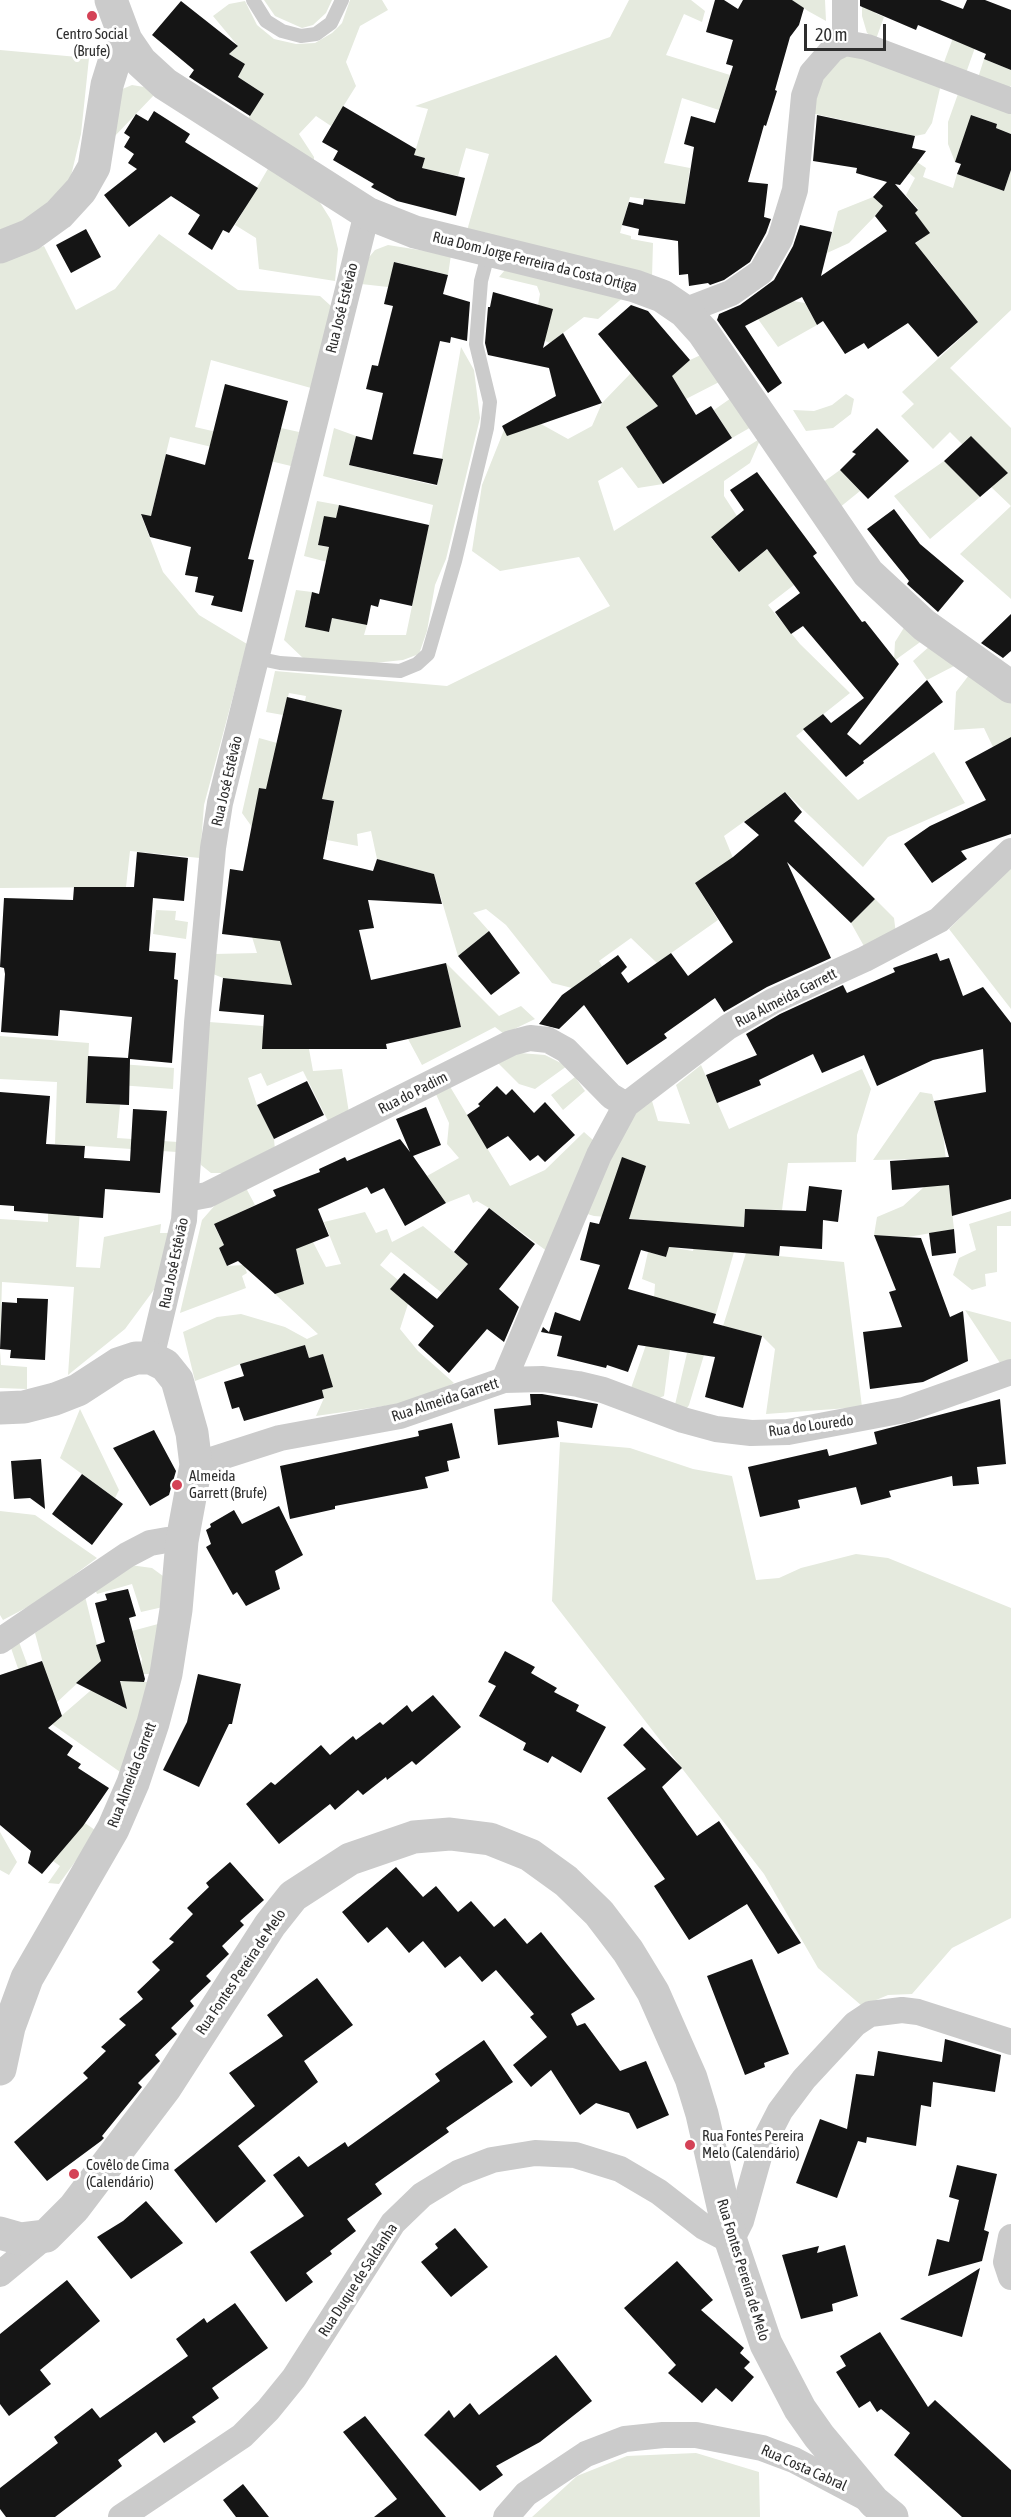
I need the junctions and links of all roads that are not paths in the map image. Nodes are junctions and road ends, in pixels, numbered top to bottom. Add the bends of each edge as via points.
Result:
1 (111, 0) edge
2 (254, 0) edge
3 (342, 0) edge
4 (845, 0) edge
5 (126, 40) junction
6 (845, 43) junction
7 (1011, 100) edge
8 (367, 213) junction
9 (0, 247) edge
10 (489, 251) junction
11 (684, 311) junction
12 (256, 658) junction
13 (1011, 687) edge
14 (1011, 851) edge
15 (626, 1105) junction
16 (186, 1198) junction
17 (152, 1358) junction
18 (1011, 1372) edge
19 (504, 1380) junction
20 (0, 1408) edge
21 (196, 1465) junction
22 (182, 1541) junction
23 (0, 1641) edge
24 (4, 2029) edge
25 (1011, 2042) edge
26 (0, 2069) edge
27 (0, 2233) edge
28 (46, 2236) junction
29 (1011, 2237) edge
30 (731, 2241) junction
31 (0, 2274) edge
32 (1011, 2277) edge
33 (883, 2509) edge
34 (121, 2517) edge
35 (506, 2517) edge

1 - 5 street, Rua Dom Jorge Ferreira da Costa Ortiga
2 - 3 lane via 266,21 301,36 316,34 331,23
4 - 6 street
5 - 8 street, Rua Dom Jorge Ferreira da Costa Ortiga via 141,62 165,84
5 - 9 street via 107,85 94,167 81,190 59,214 30,235
6 - 7 street via 867,47
6 - 11 street via 823,57 812,73 804,96 795,190 780,239 761,272 731,293
8 - 10 street, Rua Dom Jorge Ferreira da Costa Ortiga via 415,232
8 - 12 street, Rua José Estêvão
10 - 11 street, Rua Dom Jorge Ferreira da Costa Ortiga via 635,286 662,296
10 - 12 lane via 481,281 476,344 490,402 487,428 428,654 417,664 400,670
11 - 13 street, Rua Dom Jorge Ferreira da Costa Ortiga via 703,332 868,573 924,625
12 - 16 street, Rua José Estêvão via 220,803 213,849
14 - 15 street, Rua Almeida Garrett via 939,920 728,1027
15 - 16 street, Rua do Padim via 611,1096 566,1050 548,1040 530,1038 511,1043 217,1190
15 - 19 street, Rua Almeida Garrett via 598,1155
16 - 17 street, Rua José Estêvão via 179,1250
17 - 20 street via 118,1364 78,1390 55,1399
17 - 21 street via 165,1365 177,1380 192,1432
18 - 19 street, Rua do Louredo via 904,1410 788,1432 751,1433 683,1420 578,1384 543,1379
19 - 21 street, Rua Almeida Garrett via 400,1416 279,1438
21 - 22 street, Rua Almeida Garrett
22 - 23 street via 150,1543 127,1555
22 - 24 street, Rua Almeida Garrett via 166,1674 133,1783 113,1829 27,1978
24 - 26 street, Rua Almeida Garrett
25 - 30 street via 902,2010 870,2014 855,2024 780,2111 762,2146 741,2221
27 - 28 street via 21,2239
28 - 30 street, Rua Fontes Pereira de Melo via 74,2208 165,2088 270,1925 293,1896 350,1859 381,1846 414,1837 450,1834 490,1839 530,1855 566,1881 628,1951 653,1992 691,2078
28 - 31 street, Rua Fontes Pereira de Melo
29 - 32 street via 1006,2262
30 - 33 street, Rua Fontes Pereira de Melo via 752,2309 783,2379 819,2436
30 - 34 street, Rua Duque de Saldanha via 620,2169 575,2155 535,2153 492,2160 458,2173 422,2195 393,2223 294,2378 268,2410 242,2436
33 - 35 street, Rua Costa Cabral via 794,2460 762,2448 718,2438 663,2434 625,2439 586,2454 526,2494

